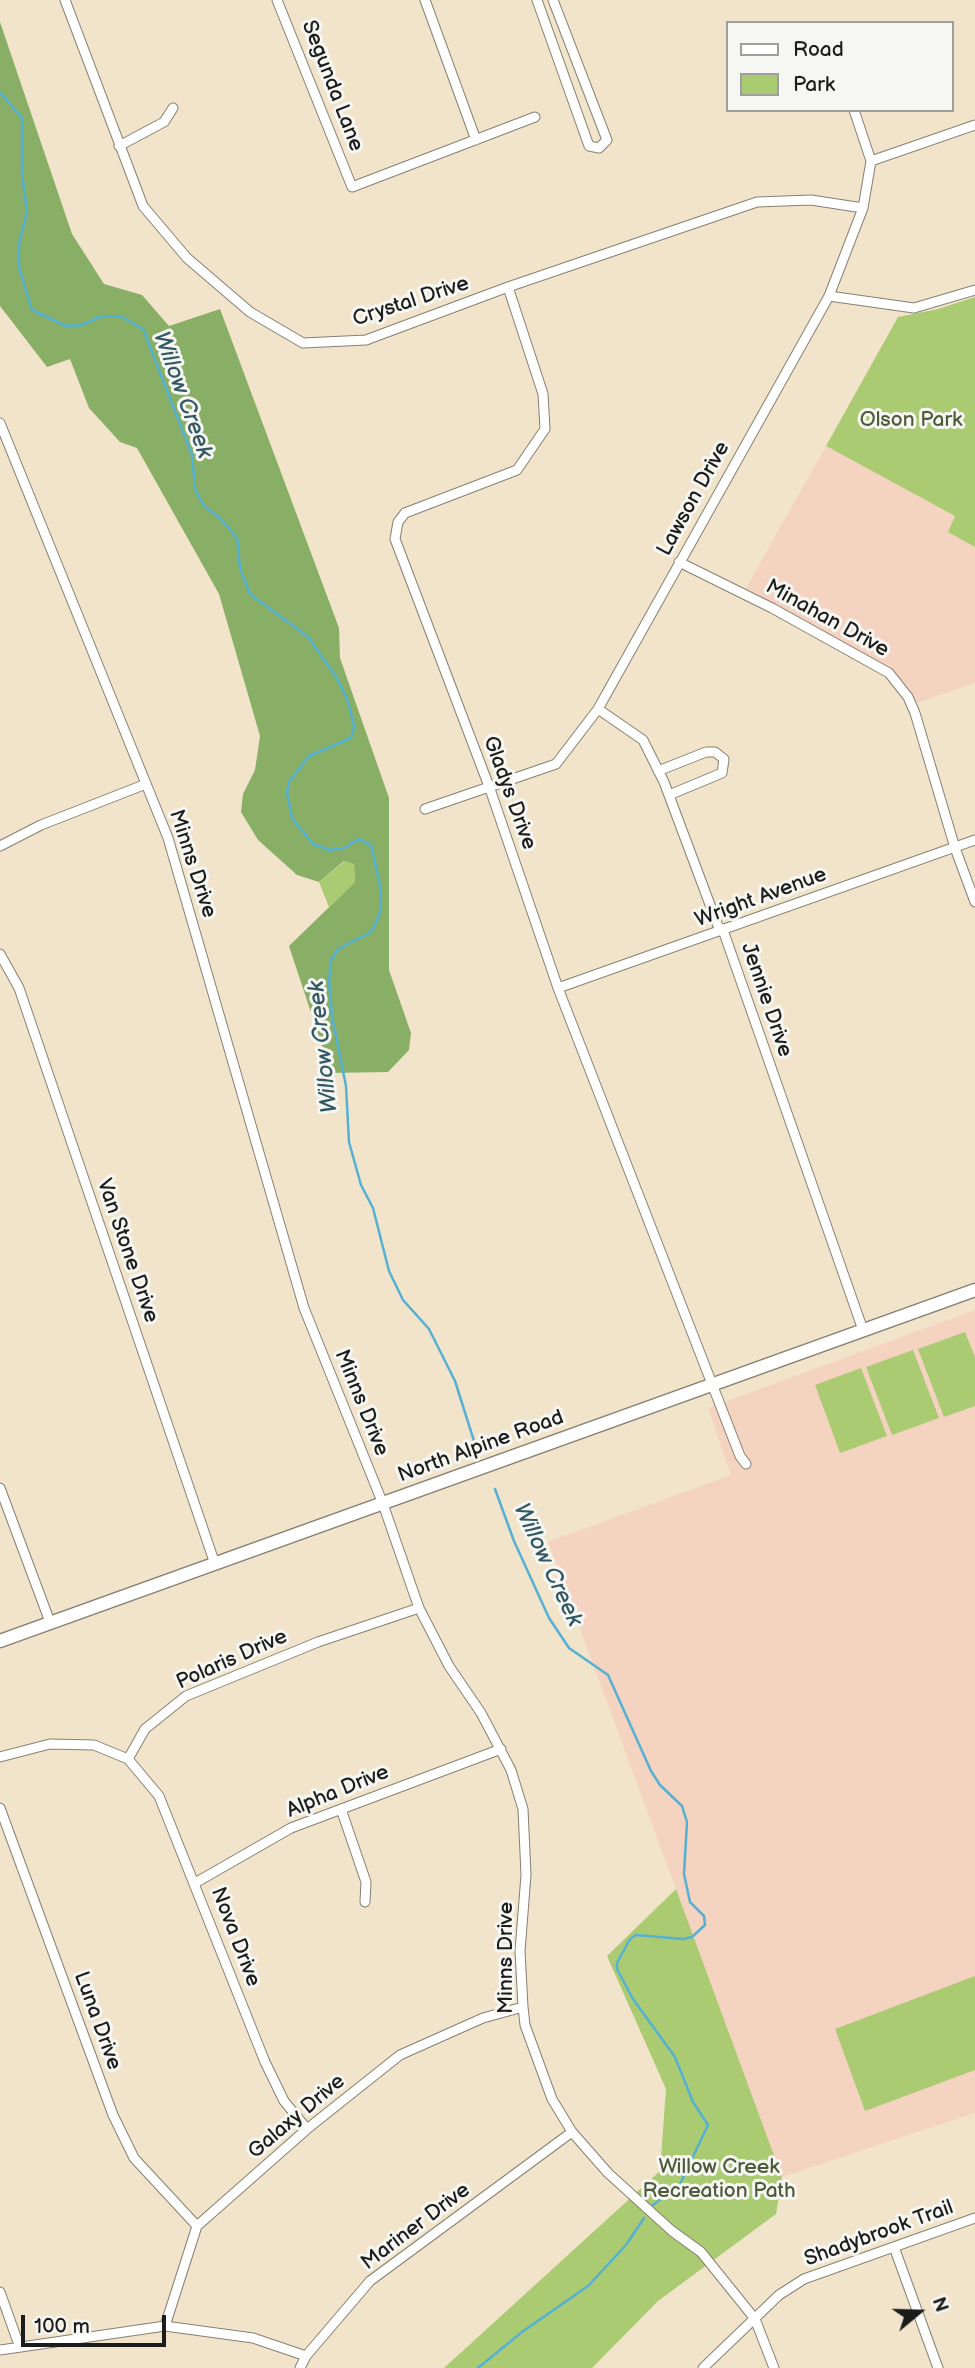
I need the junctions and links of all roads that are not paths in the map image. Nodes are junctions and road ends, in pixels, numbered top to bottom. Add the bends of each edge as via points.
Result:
1 (65, 0) edge
2 (277, 0) edge
3 (425, 0) edge
4 (537, 0) edge
5 (553, 0) edge
6 (173, 108) dead end
7 (855, 112) edge
8 (536, 117) dead end
9 (975, 125) edge
10 (476, 140) junction
11 (119, 146) junction
12 (871, 161) junction
13 (863, 208) junction
14 (508, 287) junction
15 (975, 290) edge
16 (829, 296) junction
17 (0, 423) edge
18 (679, 562) junction
19 (598, 709) junction
20 (658, 771) junction
21 (146, 784) junction
22 (490, 789) junction
23 (669, 795) junction
24 (425, 809) dead end
25 (975, 841) edge
26 (0, 846) edge
27 (955, 848) junction
28 (975, 902) edge
29 (723, 930) junction
30 (0, 954) edge
31 (558, 988) junction
32 (975, 1290) edge
33 (863, 1330) junction
34 (713, 1382) junction
35 (746, 1464) dead end
36 (0, 1488) edge
37 (383, 1504) junction
38 (215, 1563) junction
39 (419, 1608) junction
40 (50, 1622) junction
41 (0, 1641) edge
42 (501, 1749) junction
43 (0, 1757) edge
44 (128, 1759) junction
45 (0, 1808) edge
46 (341, 1809) junction
47 (195, 1883) junction
48 (365, 1902) dead end
49 (523, 2007) junction
50 (307, 2129) junction
51 (572, 2132) junction
52 (975, 2218) edge
53 (198, 2226) junction
54 (894, 2247) junction
55 (0, 2292) edge
56 (755, 2319) junction
57 (165, 2326) junction
58 (19, 2345) junction
59 (0, 2350) edge
60 (306, 2356) junction
61 (300, 2368) edge
62 (703, 2368) edge
63 (774, 2368) edge
64 (938, 2368) edge

1 - 11 street, Crystal Drive
2 - 10 street, Segunda Lane via 352,187
3 - 10 street
4 - 5 street via 590,146 600,148 607,139
6 - 11 street via 164,122
7 - 12 street, Lawson Drive
8 - 10 street
9 - 12 street
11 - 14 street, Crystal Drive via 143,206 187,258 250,312 303,343 366,341
12 - 13 street, Lawson Drive
13 - 14 street, Crystal Drive via 811,200 757,202
13 - 16 street, Lawson Drive
14 - 22 street, Gladys Drive via 543,394 545,429 517,470 405,513 395,539
15 - 16 street via 914,307
16 - 18 street, Lawson Drive
17 - 21 street, Minns Drive
18 - 19 street, Lawson Drive
18 - 27 street, Minahan Drive via 889,673 915,713
19 - 20 street, Jennie Drive via 643,740
19 - 22 street, Lawson Drive via 556,764
20 - 23 street, Jennie Drive
20 - 23 street via 706,752 715,752 723,760 722,773
21 - 26 street
21 - 37 street, Minns Drive via 168,838 304,1308
22 - 24 street, Lawson Drive
22 - 31 street, Gladys Drive
23 - 29 street, Jennie Drive
25 - 27 street, Wright Avenue
27 - 28 street, Minahan Drive
27 - 29 street, Wright Avenue
29 - 31 street, Wright Avenue
29 - 33 street, Jennie Drive
30 - 38 street, Van Stone Drive via 19,988
31 - 34 street, Gladys Drive
32 - 33 main road, North Alpine Road
33 - 34 main road, North Alpine Road
34 - 35 street, Gladys Drive
34 - 37 main road, North Alpine Road
36 - 40 street
37 - 38 main road, North Alpine Road
37 - 39 street, Minns Drive
38 - 40 main road, North Alpine Road
39 - 42 street, Minns Drive
39 - 44 street, Polaris Drive via 318,1642 186,1696 145,1729
40 - 41 main road, North Alpine Road
42 - 46 street, Alpha Drive
42 - 49 street, Minns Drive via 523,1809
43 - 44 street via 50,1744 94,1745
44 - 47 street, Nova Drive via 159,1796
45 - 53 street, Luna Drive via 113,2115 134,2158
46 - 47 street, Alpha Drive via 291,1828
46 - 48 street via 366,1882
47 - 50 street, Nova Drive via 265,2062 284,2101
49 - 50 street, Galaxy Drive via 483,2018 400,2055
49 - 51 street, Minns Drive via 525,2025 552,2099
50 - 53 street, Galaxy Drive
51 - 56 street, Minns Drive via 638,2202 701,2252
51 - 60 street, Mariner Drive via 370,2281
52 - 54 street, Shadybrook Trail
53 - 57 street
54 - 56 street, Shadybrook Trail via 804,2279
54 - 64 street
55 - 58 street
56 - 62 street, Shadybrook Trail
56 - 63 street, Minns Drive
57 - 58 street
57 - 60 street via 253,2338
58 - 59 street
60 - 61 street, Mariner Drive

